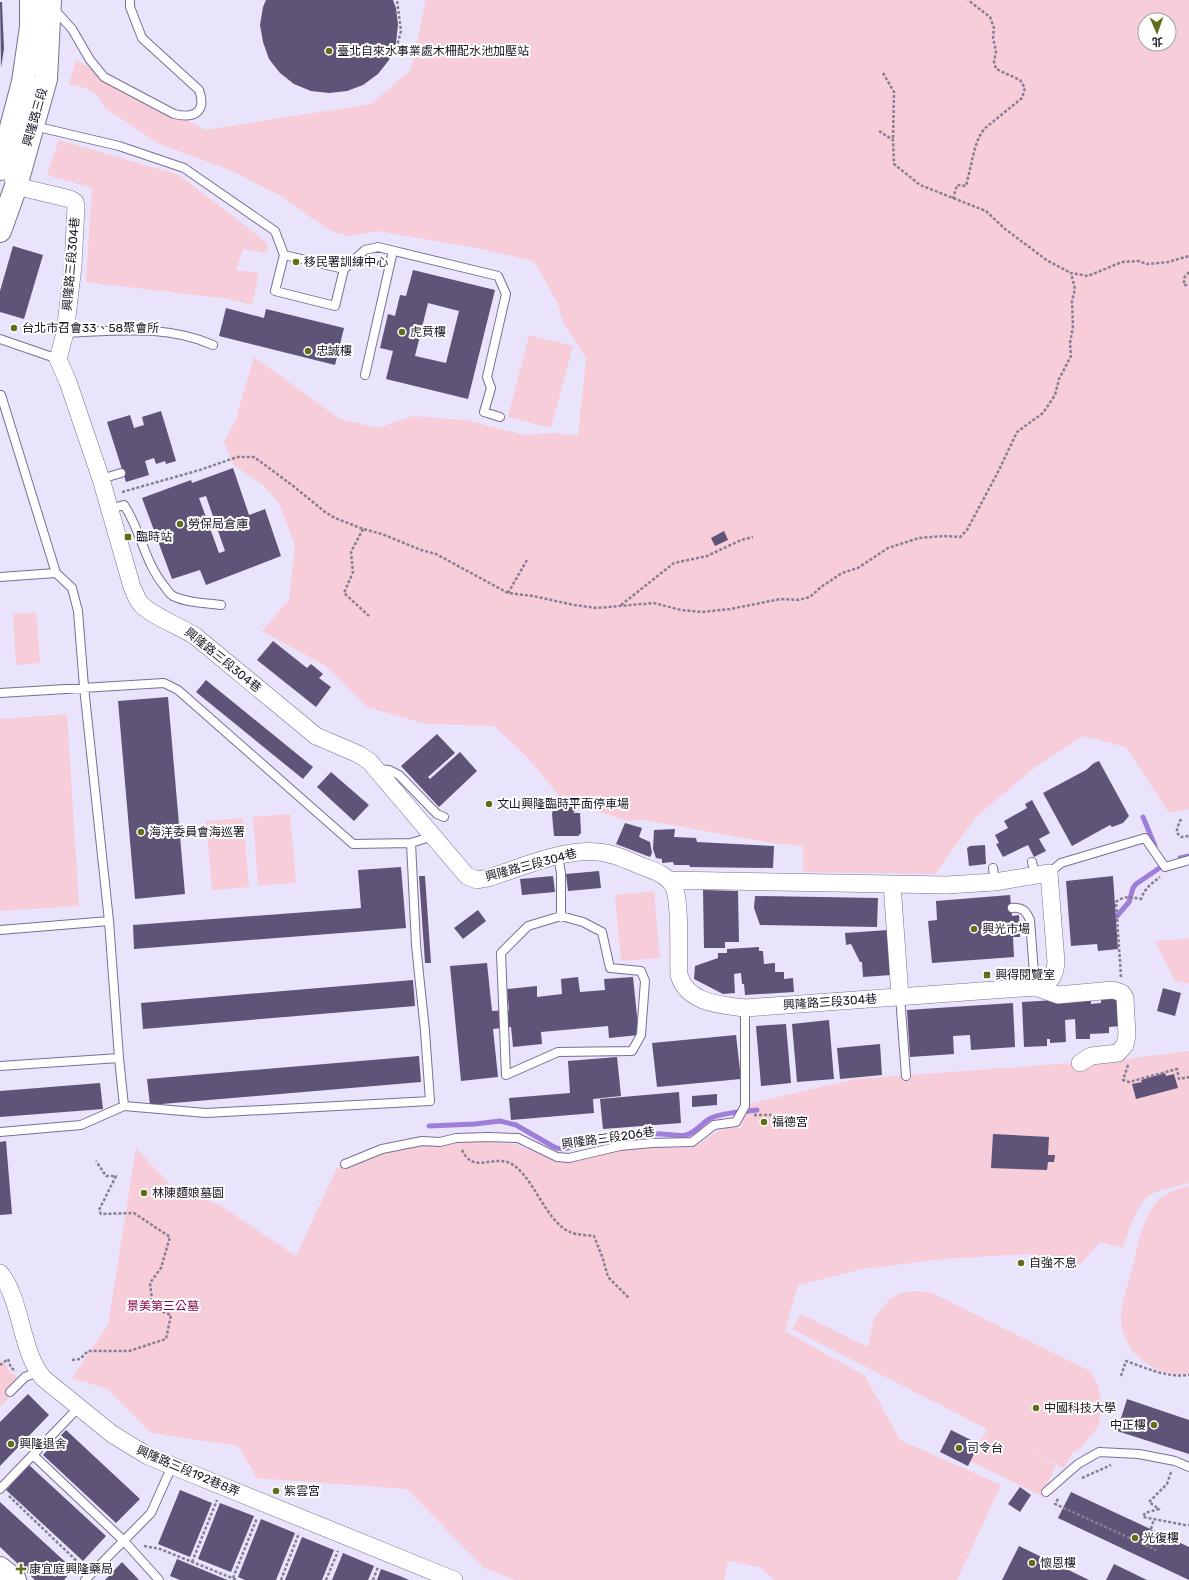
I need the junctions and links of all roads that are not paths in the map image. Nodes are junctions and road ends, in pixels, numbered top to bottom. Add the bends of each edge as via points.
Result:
1 (130, 0) edge
2 (44, 2) edge
3 (33, 126) junction
4 (1, 159) edge
5 (16, 186) junction
6 (0, 231) edge
7 (393, 251) junction
8 (284, 255) junction
9 (344, 269) junction
10 (65, 333) junction
11 (0, 339) edge
12 (213, 345) dead end
13 (58, 359) junction
14 (365, 374) dead end
15 (0, 397) edge
16 (500, 417) dead end
17 (121, 473) dead end
18 (101, 479) junction
19 (110, 510) junction
20 (56, 573) junction
21 (0, 577) edge
22 (221, 606) dead end
23 (84, 687) junction
24 (0, 694) edge
25 (376, 769) junction
26 (444, 817) dead end
27 (433, 836) junction
28 (411, 843) junction
29 (558, 856) junction
30 (1189, 860) edge
31 (1039, 870) junction
32 (669, 880) junction
33 (892, 884) junction
34 (1012, 908) dead end
35 (562, 916) junction
36 (109, 921) junction
37 (0, 930) edge
38 (1035, 987) junction
39 (900, 996) junction
40 (745, 1008) junction
41 (119, 1058) junction
42 (1080, 1063) dead end
43 (0, 1066) edge
44 (906, 1076) dead end
45 (124, 1106) junction
46 (0, 1132) edge
47 (345, 1164) dead end
48 (0, 1273) edge
49 (32, 1374) junction
50 (10, 1392) dead end
51 (79, 1407) junction
52 (33, 1455) junction
53 (172, 1466) junction
54 (1189, 1467) edge
55 (0, 1489) edge
56 (1046, 1492) dead end
57 (124, 1541) junction
58 (88, 1577) edge
59 (159, 1580) edge
60 (454, 1580) edge

1 - 2 lane via 142,38 199,90 203,100 200,109 193,114 174,114 104,77 90,60 72,29
2 - 3 main road, 興隆路三段 via 46,79
2 - 4 main road, 興隆路三段 via 31,27 23,82
3 - 5 main road, 興隆路三段
3 - 8 lane via 119,146 184,168 275,231
4 - 5 street
5 - 6 main road, 興隆路三段
5 - 10 street, 興隆路三段304巷 via 75,202 73,266
7 - 9 lane via 378,248 365,250
7 - 14 lane
7 - 16 lane via 498,276 506,294 487,376 491,388 484,412
8 - 9 lane
8 - 9 lane via 275,291 335,306
10 - 12 lane via 158,331 197,338
10 - 13 street, 興隆路三段304巷
11 - 13 lane
13 - 18 street, 興隆路三段304巷
15 - 20 lane via 1,395
17 - 18 lane
18 - 19 street, 興隆路三段304巷
19 - 22 lane via 124,505 157,577 172,596
19 - 25 street, 興隆路三段304巷 via 132,587 140,604 148,611 195,636 316,736 358,754
20 - 21 lane
20 - 23 lane via 72,588 78,611
23 - 24 lane
23 - 28 lane via 164,683 178,690 352,844
23 - 36 lane
25 - 26 lane via 389,770 399,775 437,814
25 - 27 street, 興隆路三段304巷
27 - 28 lane
27 - 29 street, 興隆路三段304巷 via 467,876 477,880
28 - 45 lane via 416,945 430,1101 206,1113
29 - 32 street, 興隆路三段304巷 via 584,851 612,854 655,871
29 - 35 lane
30 - 31 lane, 興隆路三段304巷 via 1165,867 1145,838
31 - 33 street, 興隆路三段304巷 via 994,875 947,885
31 - 38 street, 興隆路三段304巷 via 1056,962 1055,971 1049,982
32 - 33 street, 興隆路三段304巷
32 - 40 street, 興隆路三段304巷 via 673,885 677,903 681,984 695,996 709,1002
33 - 39 street
34 - 38 lane via 1019,907 1025,911 1030,920
35 - 35 lane via 528,926 501,953 506,1075 558,1052 632,1051 641,1035 645,981 641,971 610,968 602,932 583,922
36 - 37 lane
36 - 41 lane
38 - 39 street, 興隆路三段304巷
38 - 42 street via 1058,995 1113,990 1122,993 1127,1035 1125,1045 1118,1053 1091,1056
39 - 40 street, 興隆路三段304巷
39 - 44 lane
40 - 47 lane, 興隆路三段206巷 via 745,1106 736,1122 714,1125 692,1142 620,1146 569,1158 558,1157 518,1138 456,1138 440,1142 422,1141 382,1149
41 - 43 lane
41 - 45 lane
45 - 46 lane via 81,1125
48 - 49 street, 興隆路三段192巷8弄 via 11,1292 27,1344
49 - 50 lane
49 - 51 street, 興隆路三段192巷8弄 via 43,1378
51 - 52 lane
51 - 53 street, 興隆路三段192巷8弄 via 128,1444
52 - 55 lane
52 - 57 lane
53 - 57 lane via 151,1513
53 - 60 street, 興隆路三段192巷8弄
54 - 56 lane via 1175,1461 1139,1454 1099,1452 1078,1464
57 - 58 lane
57 - 59 lane

